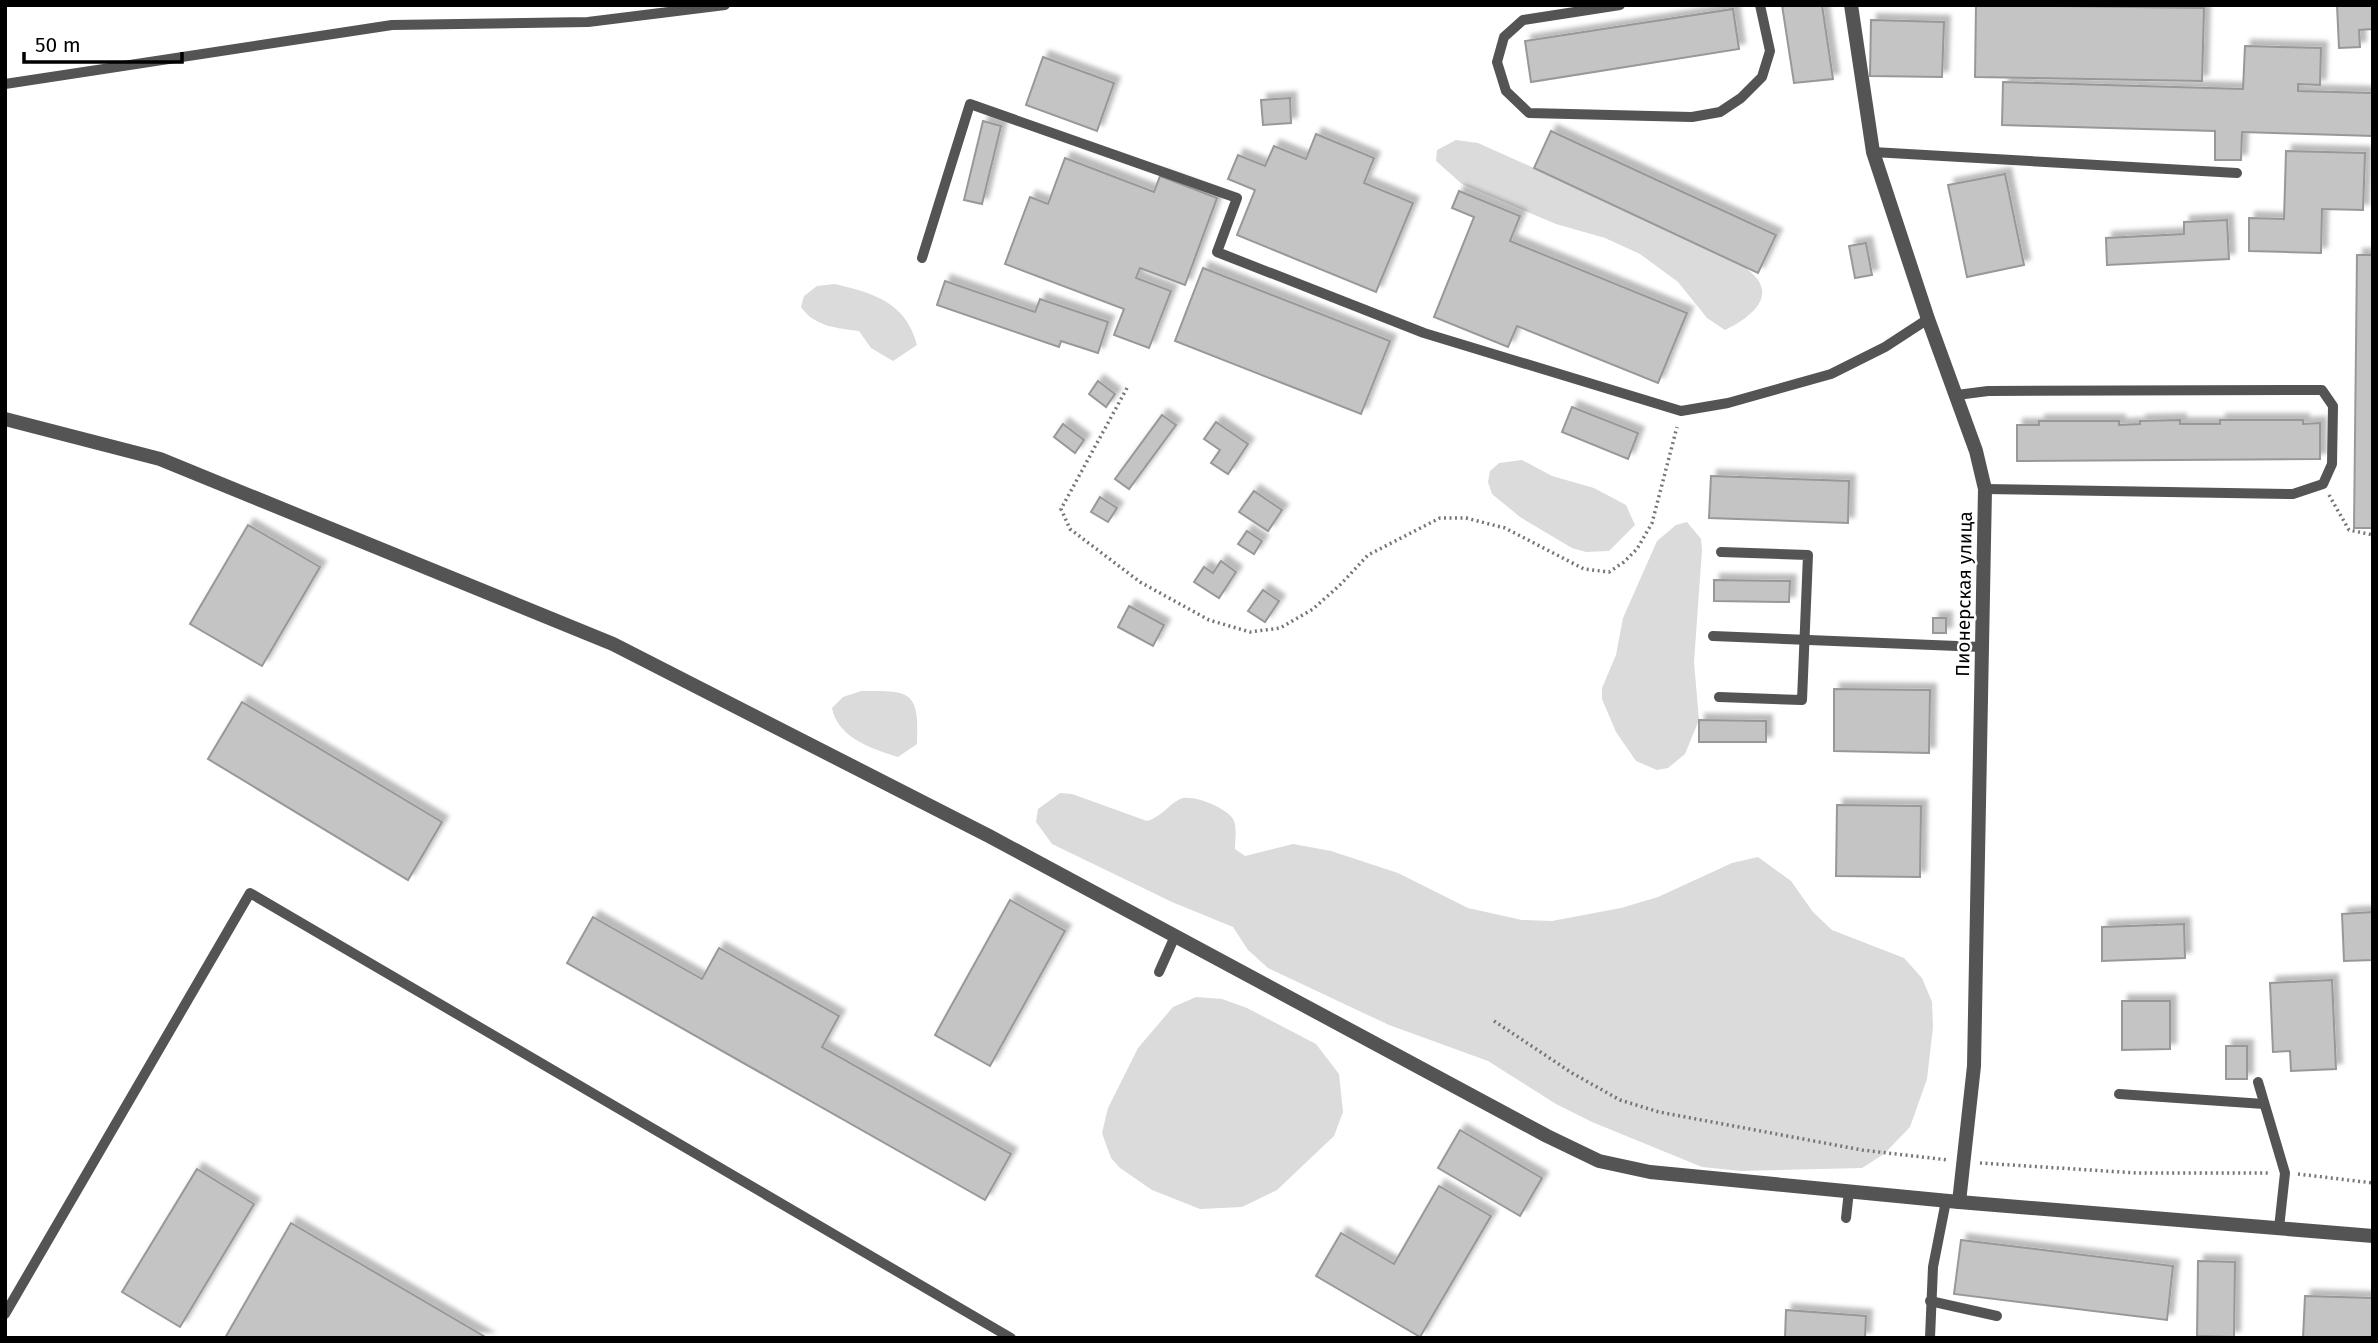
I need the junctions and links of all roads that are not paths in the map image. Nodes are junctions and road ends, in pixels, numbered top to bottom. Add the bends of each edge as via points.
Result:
1 (725, 5) edge
2 (1620, 5) edge
3 (1760, 5) edge
4 (1851, 5) edge
5 (5, 84) edge
6 (1873, 152) junction
7 (2237, 173) dead end
8 (922, 258) dead end
9 (1928, 319) junction
10 (1957, 395) junction
11 (5, 419) edge
12 (1985, 489) junction
13 (1721, 552) dead end
14 (1713, 636) dead end
15 (1804, 640) junction
16 (1982, 647) junction
17 (1718, 697) dead end
18 (1175, 936) junction
19 (1159, 972) dead end
20 (2258, 1082) dead end
21 (2119, 1094) dead end
22 (2264, 1104) junction
23 (1849, 1191) junction
24 (1953, 1201) junction
25 (1846, 1218) dead end
26 (2279, 1228) junction
27 (2373, 1236) edge
28 (1930, 1301) junction
29 (5, 1314) edge
30 (1997, 1316) dead end
31 (1011, 1338) edge
32 (1930, 1338) edge

1 - 5 lane via 588,22 392,25
2 - 3 lane via 1523,20 1504,37 1497,62 1506,91 1529,113 1692,117 1720,112 1762,77 1770,51
4 - 6 street, Пионерская улица
6 - 7 lane
6 - 9 street, Пионерская улица
8 - 9 lane via 970,104 1237,198 1217,252 1424,332 1681,411 1728,404 1831,374
9 - 10 street, Пионерская улица
10 - 12 street, Пионерская улица
10 - 12 lane via 1988,391 2322,390 2333,407 2332,464 2323,484 2293,494
11 - 18 street via 160,459 613,644
12 - 16 street, Пионерская улица
13 - 15 lane via 1808,555
14 - 15 lane
15 - 16 lane
15 - 17 lane via 1802,700
16 - 24 street, Пионерская улица via 1974,1066 1964,1162
18 - 19 lane
18 - 23 street via 1599,1161 1650,1172
20 - 22 lane
21 - 22 lane
22 - 26 lane via 2286,1173
23 - 24 street
23 - 25 lane
24 - 26 street
24 - 28 lane via 1933,1267
26 - 27 street
28 - 30 lane
28 - 32 lane
29 - 31 lane via 250,893

